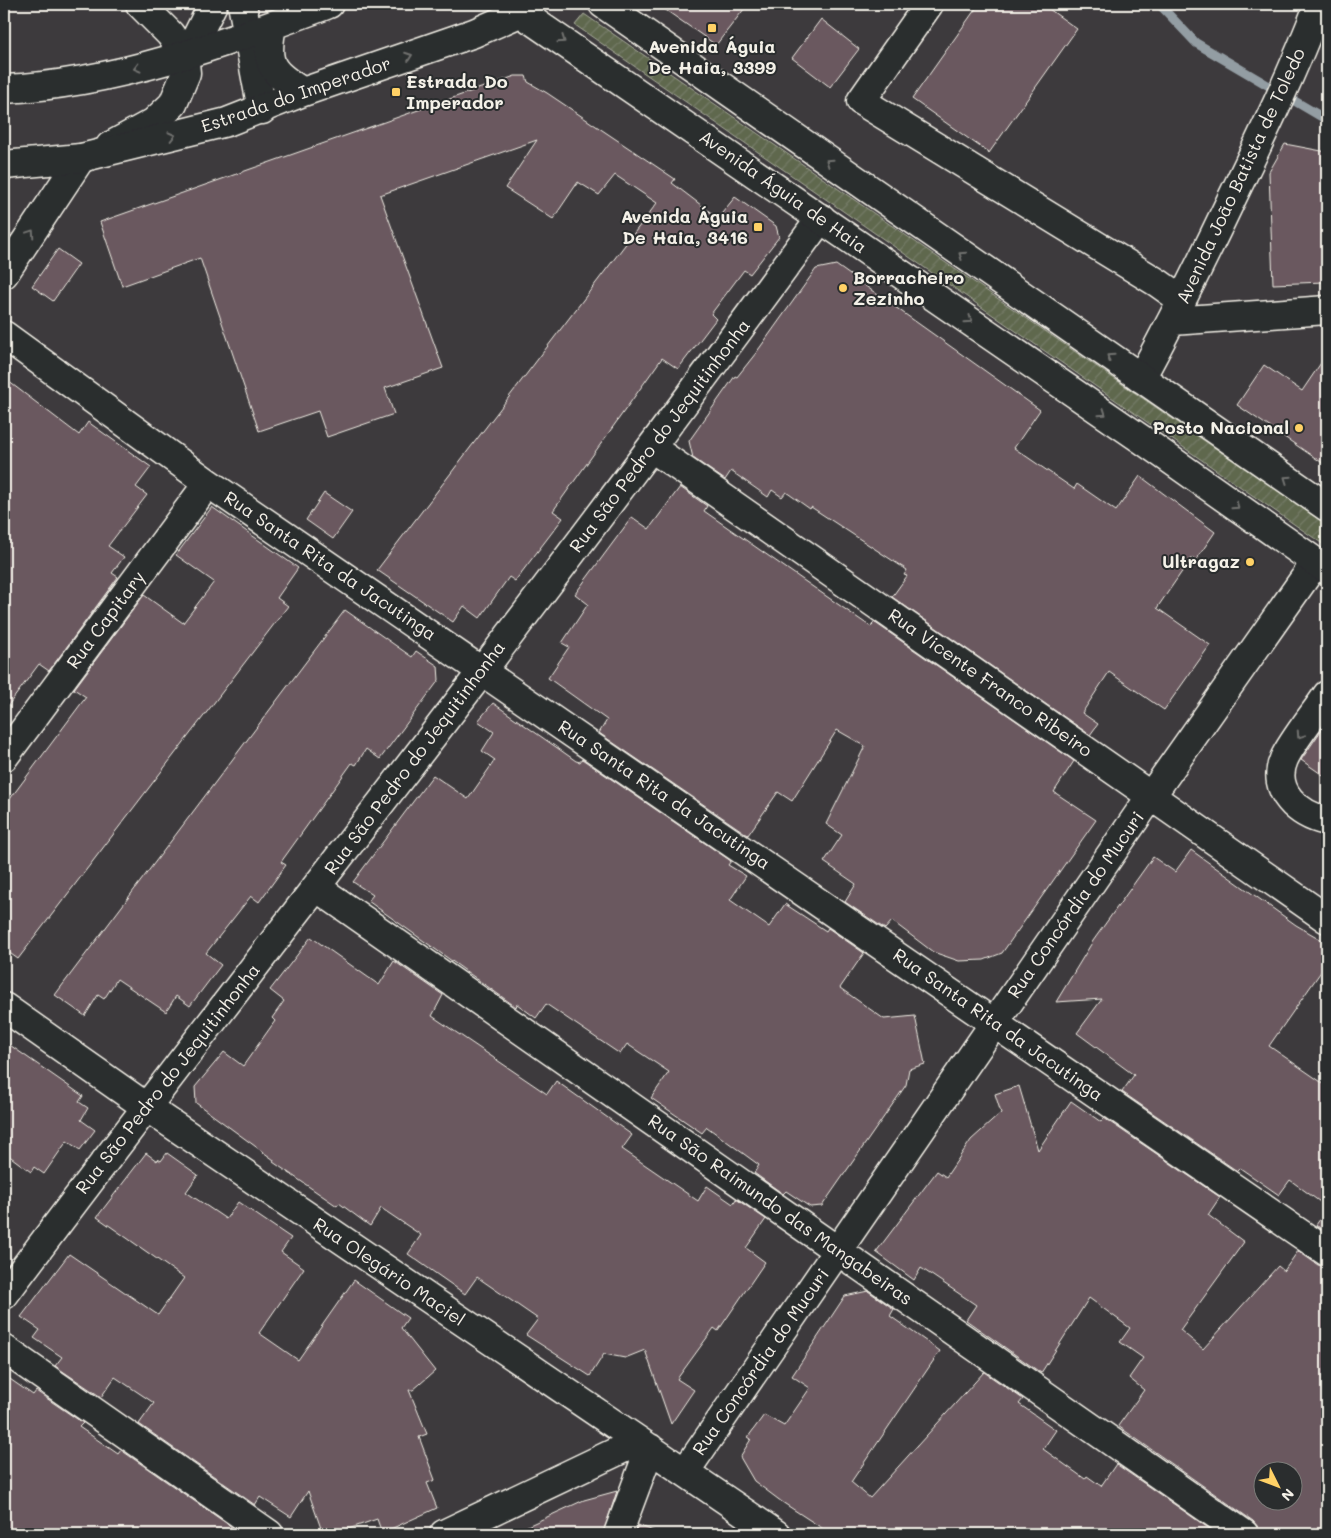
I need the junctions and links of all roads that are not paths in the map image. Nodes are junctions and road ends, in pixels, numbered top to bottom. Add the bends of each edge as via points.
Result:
1 (140, 4) edge
2 (213, 4) edge
3 (242, 4) edge
4 (330, 4) edge
5 (603, 4) edge
6 (930, 4) edge
7 (1320, 4) edge
8 (521, 6) edge
9 (260, 30) junction
10 (184, 54) junction
11 (4, 89) edge
12 (304, 92) junction
13 (262, 110) junction
14 (86, 157) junction
15 (4, 164) edge
16 (821, 218) junction
17 (4, 274) edge
18 (1177, 310) junction
19 (1327, 310) edge
20 (4, 335) edge
21 (1141, 378) junction
22 (652, 448) junction
23 (208, 483) junction
24 (1327, 507) edge
25 (1321, 566) edge
26 (482, 670) junction
27 (1327, 695) edge
28 (4, 757) edge
29 (1151, 796) junction
30 (1327, 821) edge
31 (316, 887) junction
32 (1327, 919) edge
33 (4, 1007) edge
34 (995, 1022) junction
35 (145, 1106) junction
36 (838, 1251) junction
37 (1327, 1252) edge
38 (4, 1295) edge
39 (4, 1349) edge
40 (644, 1445) junction
41 (685, 1472) junction
42 (269, 1534) edge
43 (444, 1534) edge
44 (618, 1534) edge
45 (776, 1534) edge
46 (1244, 1534) edge

1 - 10 street via 170,34
2 - 10 street
3 - 9 street
4 - 9 street
21 -> 5 street
6 - 18 street via 861,101 1158,283
7 - 18 street, Avenida João Batista de Toledo via 1296,65
12 -> 8 street, Estrada do Imperador via 474,33
8 -> 16 street, Avenida Águia de Haia
9 - 10 street
9 - 12 street via 271,64 282,78
9 - 13 street
10 -> 11 street via 136,69 41,87
10 - 14 street via 186,73 173,104 154,122
12 - 13 street, Estrada do Imperador
14 -> 13 street, Estrada do Imperador via 227,122
14 - 15 street, Estrada do Imperador
17 -> 14 street
16 - 22 street, Rua São Pedro do Jequitinhonha
16 -> 25 street, Avenida Águia de Haia
18 - 19 street
18 - 21 street, Avenida João Batista de Toledo
20 - 23 street, Rua Santa Rita da Jacutinga
24 -> 21 street
22 - 26 street, Rua São Pedro do Jequitinhonha
22 - 29 street, Rua Vicente Franco Ribeiro
23 - 26 street, Rua Santa Rita da Jacutinga
23 - 28 street, Rua Capitary
25 - 29 street, Rua Concórdia do Mucuri
26 - 31 street, Rua São Pedro do Jequitinhonha
26 - 34 street, Rua Santa Rita da Jacutinga
27 -> 30 street via 1284,759 1281,774 1291,803 1310,818
29 - 32 street, Rua Vicente Franco Ribeiro
29 - 34 street, Rua Concórdia do Mucuri
31 - 35 street, Rua São Pedro do Jequitinhonha
31 - 36 street, Rua São Raimundo das Mangabeiras
33 - 35 street, Rua Olegário Maciel
34 - 36 street, Rua Concórdia do Mucuri
34 - 37 street, Rua Santa Rita da Jacutinga
35 - 38 street, Rua São Pedro do Jequitinhonha
35 - 40 street, Rua Olegário Maciel
36 - 41 street, Rua Concórdia do Mucuri
36 - 46 street, Rua São Raimundo das Mangabeiras
39 - 42 street
40 - 41 street, Rua Olegário Maciel
40 - 43 street
40 - 44 street
41 - 45 street, Rua Olegário Maciel

